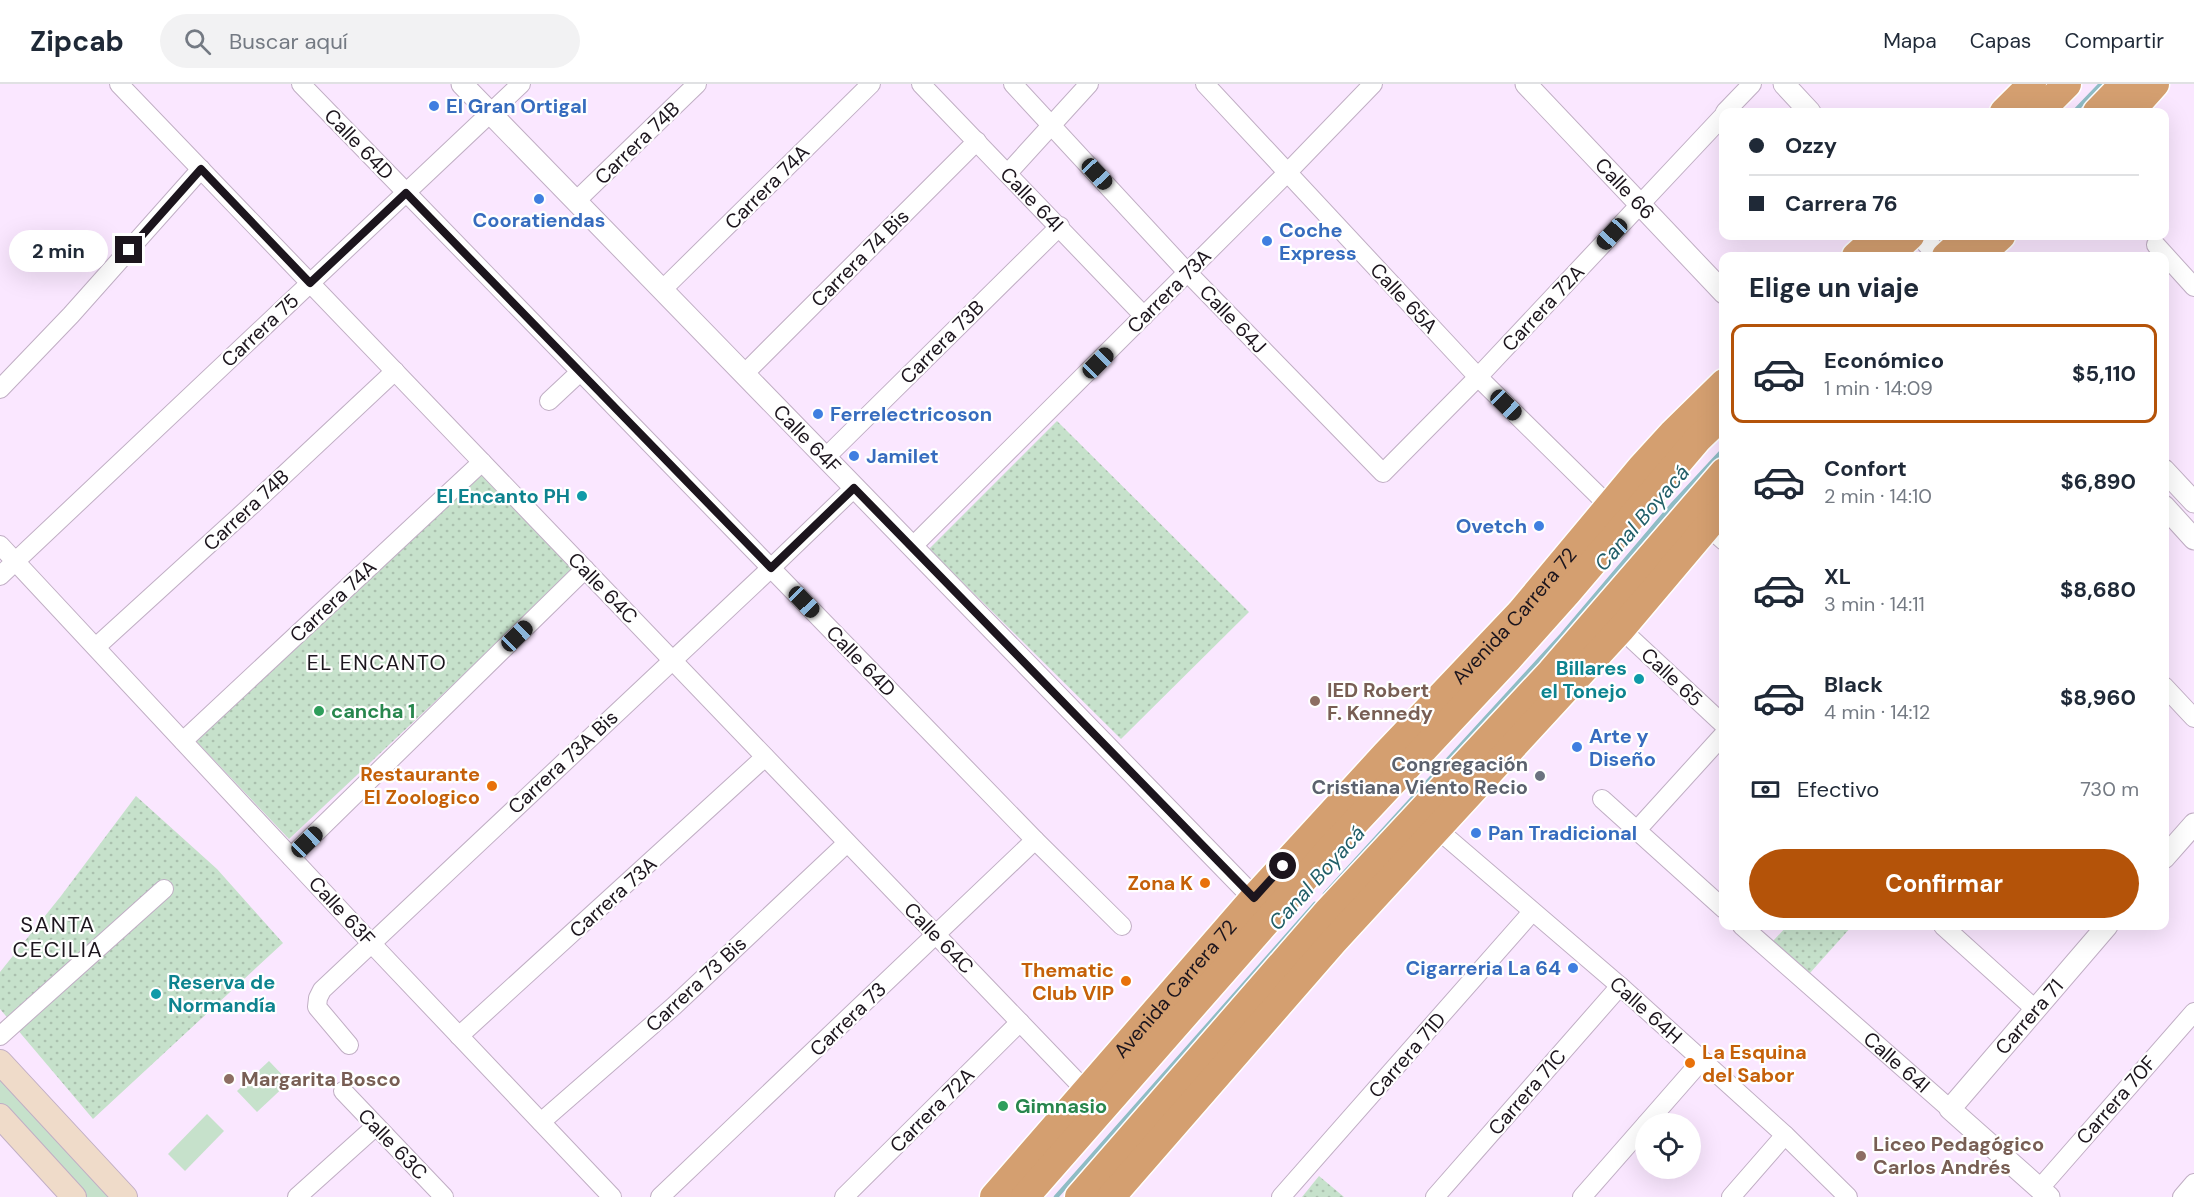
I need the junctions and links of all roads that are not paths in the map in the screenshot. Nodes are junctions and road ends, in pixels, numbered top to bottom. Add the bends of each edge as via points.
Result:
1 (119, 84) edge
2 (300, 84) edge
3 (462, 84) edge
4 (521, 84) edge
5 (697, 84) edge
6 (871, 84) edge
7 (921, 84) edge
8 (1013, 84) edge
9 (1089, 84) edge
10 (1205, 84) edge
11 (1373, 84) edge
12 (1526, 84) edge
13 (1752, 84) edge
14 (1784, 84) edge
15 (2032, 84) edge
16 (2067, 84) edge
17 (2124, 84) edge
18 (2155, 84) edge
19 (1730, 108) edge
20 (1806, 108) edge
21 (2008, 108) edge
22 (2042, 108) edge
23 (2101, 108) edge
24 (2134, 108) edge
25 (491, 113) junction
26 (1719, 119) edge
27 (1052, 124) junction
28 (977, 141) junction
29 (201, 169) junction
30 (1008, 172) junction
31 (1287, 173) junction
32 (406, 193) junction
33 (576, 201) junction
34 (1640, 204) junction
35 (1060, 226) junction
36 (1874, 240) edge
37 (1977, 240) edge
38 (1946, 245) edge
39 (2156, 245) dead end
40 (1860, 252) edge
41 (1909, 252) edge
42 (2164, 252) edge
43 (2169, 257) edge
44 (1187, 272) junction
45 (2191, 277) edge
46 (310, 283) junction
47 (1719, 288) edge
48 (662, 290) junction
49 (1144, 316) junction
50 (395, 371) junction
51 (580, 372) junction
52 (744, 374) junction
53 (1478, 377) junction
54 (1719, 388) edge
55 (0, 389) edge
56 (549, 401) dead end
57 (1719, 419) edge
58 (825, 458) junction
59 (482, 462) junction
60 (1383, 473) joint
61 (2169, 475) edge
62 (1719, 478) edge
63 (854, 488) junction
64 (2194, 502) edge
65 (1609, 506) junction
66 (2169, 512) edge
67 (1718, 525) edge
68 (2194, 539) edge
69 (0, 544) edge
70 (912, 547) junction
71 (16, 562) junction
72 (771, 568) junction
73 (585, 569) junction
74 (0, 576) edge
75 (1520, 613) junction
76 (1621, 629) junction
77 (96, 647) junction
78 (1508, 659) junction
79 (672, 660) junction
80 (2169, 691) edge
81 (1542, 716) junction
82 (2194, 718) edge
83 (1719, 720) edge
84 (1447, 725) junction
85 (1499, 728) junction
86 (1404, 735) junction
87 (1719, 740) edge
88 (183, 741) junction
89 (765, 757) junction
90 (1602, 799) dead end
91 (2194, 824) edge
92 (1437, 829) junction
93 (1636, 831) junction
94 (1035, 840) junction
95 (847, 843) junction
96 (2169, 852) edge
97 (291, 857) junction
98 (164, 889) dead end
99 (1254, 898) junction
100 (1719, 905) edge
101 (1532, 912) junction
102 (1122, 926) dead end
103 (1747, 930) edge
104 (1947, 930) edge
105 (2104, 930) edge
106 (936, 935) junction
107 (372, 944) junction
108 (1620, 986) junction
109 (1242, 1008) junction
110 (2035, 1009) junction
111 (2194, 1012) edge
112 (1020, 1022) junction
113 (0, 1036) edge
114 (459, 1036) junction
115 (349, 1045) dead end
116 (1238, 1051) junction
117 (1702, 1060) junction
118 (0, 1062) edge
119 (343, 1091) dead end
120 (1087, 1092) junction
121 (1950, 1109) junction
122 (1656, 1113) edge
123 (0, 1116) edge
124 (541, 1122) junction
125 (376, 1126) junction
126 (1785, 1135) junction
127 (1635, 1137) edge
128 (1024, 1163) junction
129 (2194, 1183) edge
130 (2044, 1193) edge
131 (74, 1197) edge
132 (125, 1197) edge
133 (297, 1197) edge
134 (444, 1197) edge
135 (612, 1197) edge
136 (660, 1197) edge
137 (844, 1197) edge
138 (994, 1197) edge
139 (1016, 1197) edge
140 (1025, 1197) edge
141 (1079, 1197) edge
142 (1110, 1197) edge
143 (1281, 1197) edge
144 (1435, 1197) edge
145 (1582, 1197) edge
146 (1731, 1197) edge
147 (1848, 1197) edge
148 (2182, 1197) edge

1 - 29 street, Calle 64C
2 - 32 street, Calle 64D
3 - 25 street, Calle 64F
4 - 25 street, Carrera 75
5 - 33 street, Carrera 74B
6 - 48 street, Carrera 74A
7 - 28 street, Calle 64I
8 - 27 street, Calle 64J
9 - 27 street
10 - 31 street, Calle 65A
11 - 31 street, Carrera 73A
12 - 34 street, Calle 66
13 - 19 street, Carrera 72A
14 - 20 street
15 - 21 highway
16 - 22 highway
17 - 23 highway
18 - 24 highway
25 - 32 street, Carrera 75
25 - 33 street, Calle 64F
26 - 34 street, Carrera 72A
27 - 30 street
27 - 44 street, Calle 64J
28 - 30 street, Calle 64I
28 - 52 street, Carrera 74 Bis
29 - 46 street, Calle 64C
29 - 55 street via 72,315
30 - 35 street, Calle 64I
31 - 44 street, Carrera 73A
31 - 53 street, Calle 65A
32 - 46 street, Carrera 75
32 - 51 street, Calle 64D
33 - 48 street, Calle 64F
34 - 47 street, Calle 66
34 - 53 street, Carrera 72A
35 - 49 street, Calle 64I
35 - 58 street, Carrera 73B
36 - 40 highway
37 - 38 highway
38 - 41 highway
39 - 42 street
43 - 45 street
44 - 49 street, Carrera 73A
44 - 60 street, Calle 64J
46 - 50 street, Calle 64C
46 - 71 street, Carrera 75
48 - 52 street, Calle 64F
49 - 70 street, Carrera 73A
50 - 59 street, Calle 64C
50 - 77 street, Carrera 74B
51 - 56 street
51 - 72 street, Calle 64D
52 - 58 street, Calle 64F
53 - 60 street, Carrera 72A
53 - 65 street, Calle 65A
54 - 65 highway, Avenida Carrera 72
57 - 78 highway, Avenida Carrera 72
58 - 63 street, Calle 64F
59 - 73 street, Calle 64C
59 - 88 street, Carrera 74A
61 - 64 street
62 - 85 highway
63 - 70 street, Calle 64F
63 - 72 street, Carrera 73A Bis
65 - 75 highway, Avenida Carrera 72
66 - 68 street
67 - 76 highway
69 - 71 street, Calle 63F
70 - 99 street, Calle 64F
71 - 74 street, Carrera 75
71 - 77 street, Calle 63F
72 - 79 street, Carrera 73A Bis
72 - 94 street, Calle 64D
73 - 79 street, Calle 64C
73 - 97 street
75 - 78 highway
75 - 86 highway, Avenida Carrera 72
76 - 81 highway
76 - 83 street, Calle 65
77 - 88 street, Calle 63F
78 - 84 highway, Avenida Carrera 72
79 - 89 street, Calle 64C
79 - 107 street, Carrera 73A Bis
80 - 82 street
81 - 85 highway
81 - 92 highway
84 - 86 highway
84 - 140 highway, Avenida Carrera 72 via 1332,847
85 - 109 highway
86 - 99 highway, Avenida Carrera 72
87 - 93 street
88 - 97 street, Calle 63F
89 - 95 street, Calle 64C
89 - 114 street, Carrera 73A
90 - 93 street
91 - 96 street
92 - 101 street, Calle 64H
92 - 116 highway
93 - 100 street
94 - 102 street, Calle 64D
94 - 106 street, Carrera 73
95 - 106 street, Calle 64C
95 - 124 street, Carrera 73 Bis via 674,1006
97 - 107 street, Calle 63F
98 - 113 street
99 - 120 highway, Avenida Carrera 72
101 - 108 street, Calle 64H
101 - 143 street, Carrera 71D
103 - 121 street, Calle 64I
104 - 110 street
105 - 110 street, Carrera 71
106 - 112 street, Calle 64C
106 - 136 street, Carrera 73
107 - 114 street, Calle 63F
107 - 115 street, Carrera 73A Bis via 318,998 317,1007
108 - 117 street, Calle 64H
108 - 144 street, Carrera 71C
109 - 116 highway
109 - 141 highway
110 - 121 street, Carrera 71
111 - 130 street, Carrera 70F via 2113,1102
112 - 120 street, Calle 64C
112 - 137 street, Carrera 72A
114 - 124 street, Calle 63F
116 - 142 highway
117 - 122 street
117 - 126 street, Calle 64H
118 - 132 main road
119 - 125 street, Calle 63C
120 - 128 highway, Avenida Carrera 72
121 - 130 street, Calle 64I
123 - 131 main road
124 - 135 street, Calle 63F
125 - 133 street
125 - 134 street, Calle 63C
126 - 146 street
126 - 147 street, Calle 64H
127 - 145 street
128 - 138 highway, Avenida Carrera 72
128 - 139 highway
129 - 148 street

